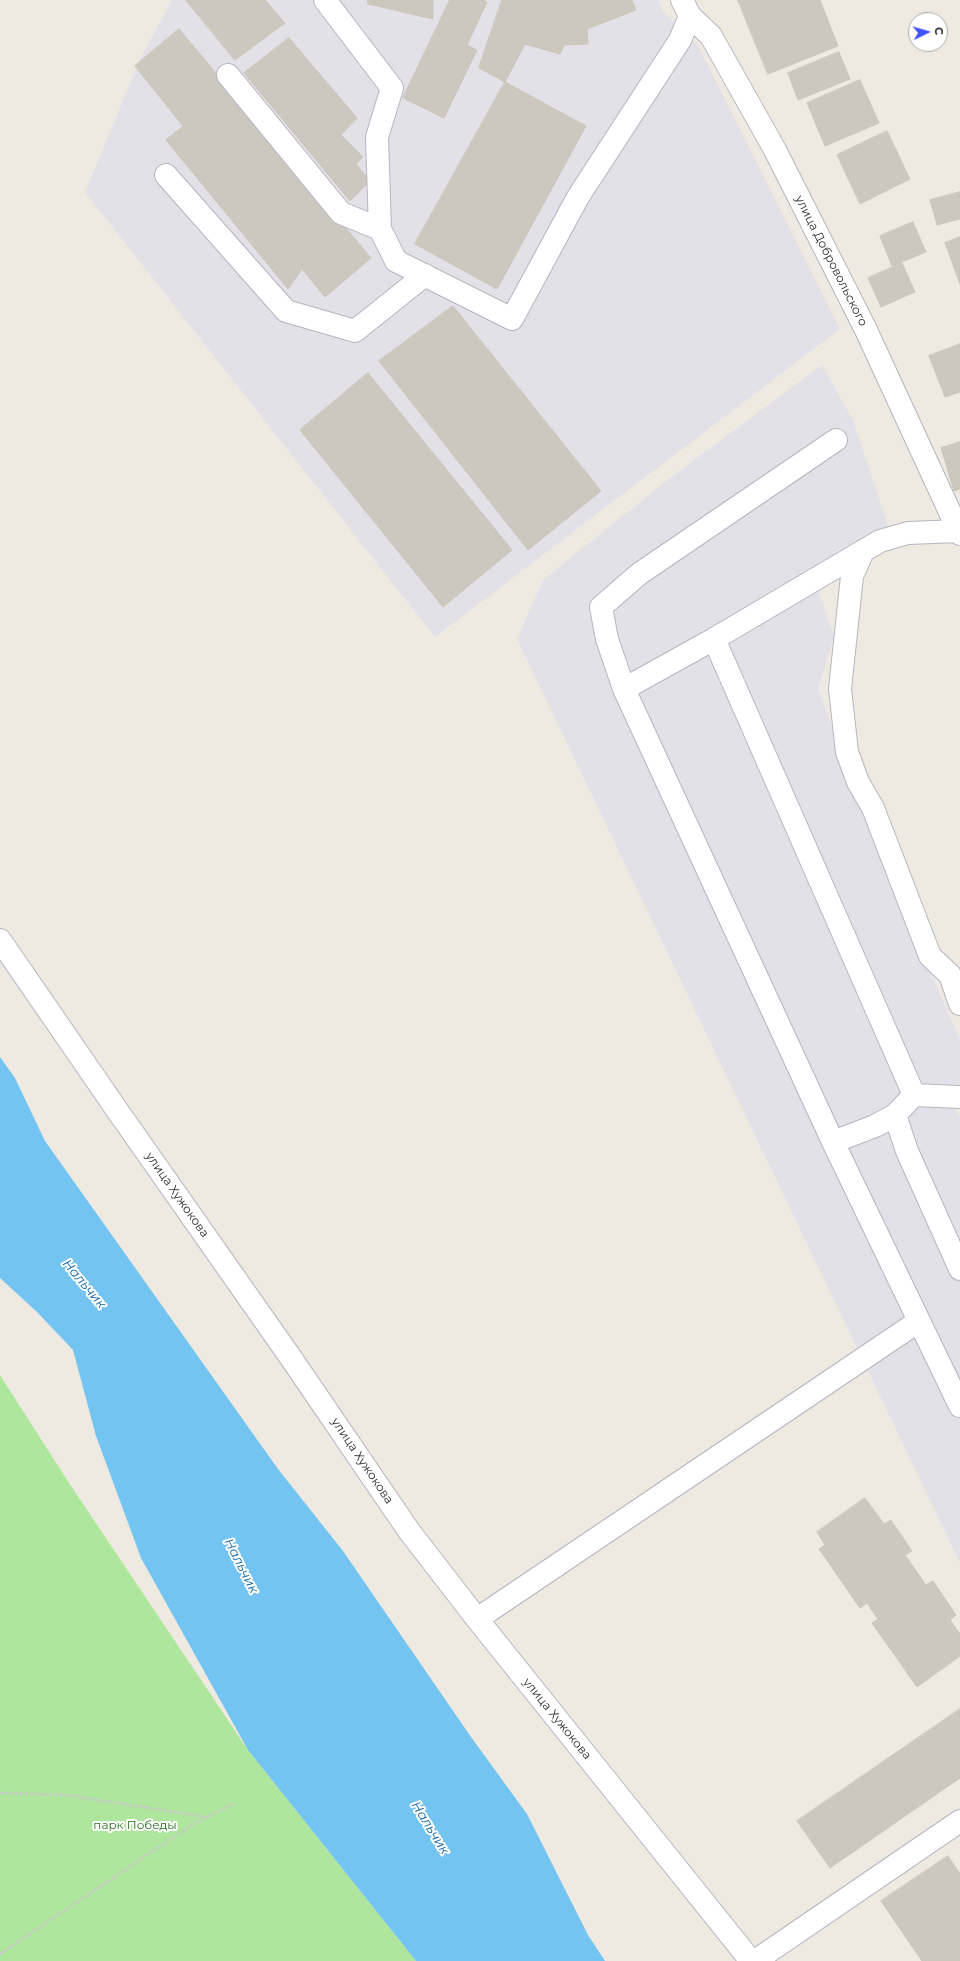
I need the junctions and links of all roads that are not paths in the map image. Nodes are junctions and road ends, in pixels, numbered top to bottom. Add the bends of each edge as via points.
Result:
1 (325, 0) edge
2 (686, 8) edge
3 (228, 75) dead end
4 (166, 175) dead end
5 (380, 229) junction
6 (425, 275) junction
7 (836, 440) dead end
8 (960, 532) edge
9 (863, 551) junction
10 (714, 639) junction
11 (624, 689) junction
12 (0, 940) edge
13 (960, 1004) edge
14 (914, 1095) junction
15 (960, 1097) edge
16 (895, 1115) junction
17 (833, 1142) junction
18 (960, 1269) edge
19 (919, 1321) junction
20 (960, 1406) edge
21 (477, 1619) junction
22 (960, 1821) edge
23 (751, 1961) edge
24 (755, 1961) edge

1 - 5 street via 392,88 377,137
2 - 6 street via 680,40 578,197 512,319
2 - 8 street, улица Добровольского via 711,36 775,150 866,330
3 - 5 street via 341,213
4 - 6 street via 286,311 354,331
5 - 6 street via 396,260
7 - 11 street via 639,574 601,607 607,639
8 - 9 street via 908,533 880,541
9 - 10 street
9 - 13 street via 852,576 840,689 847,752 858,782 873,808 930,956 950,975
10 - 11 street
10 - 14 street
11 - 17 street
12 - 21 street, улица Хужокова via 409,1531
14 - 15 street
14 - 16 street
16 - 17 street via 875,1126
16 - 18 street via 907,1152
17 - 19 street
19 - 20 street
19 - 21 street
21 - 23 street, улица Хужокова
22 - 24 street

